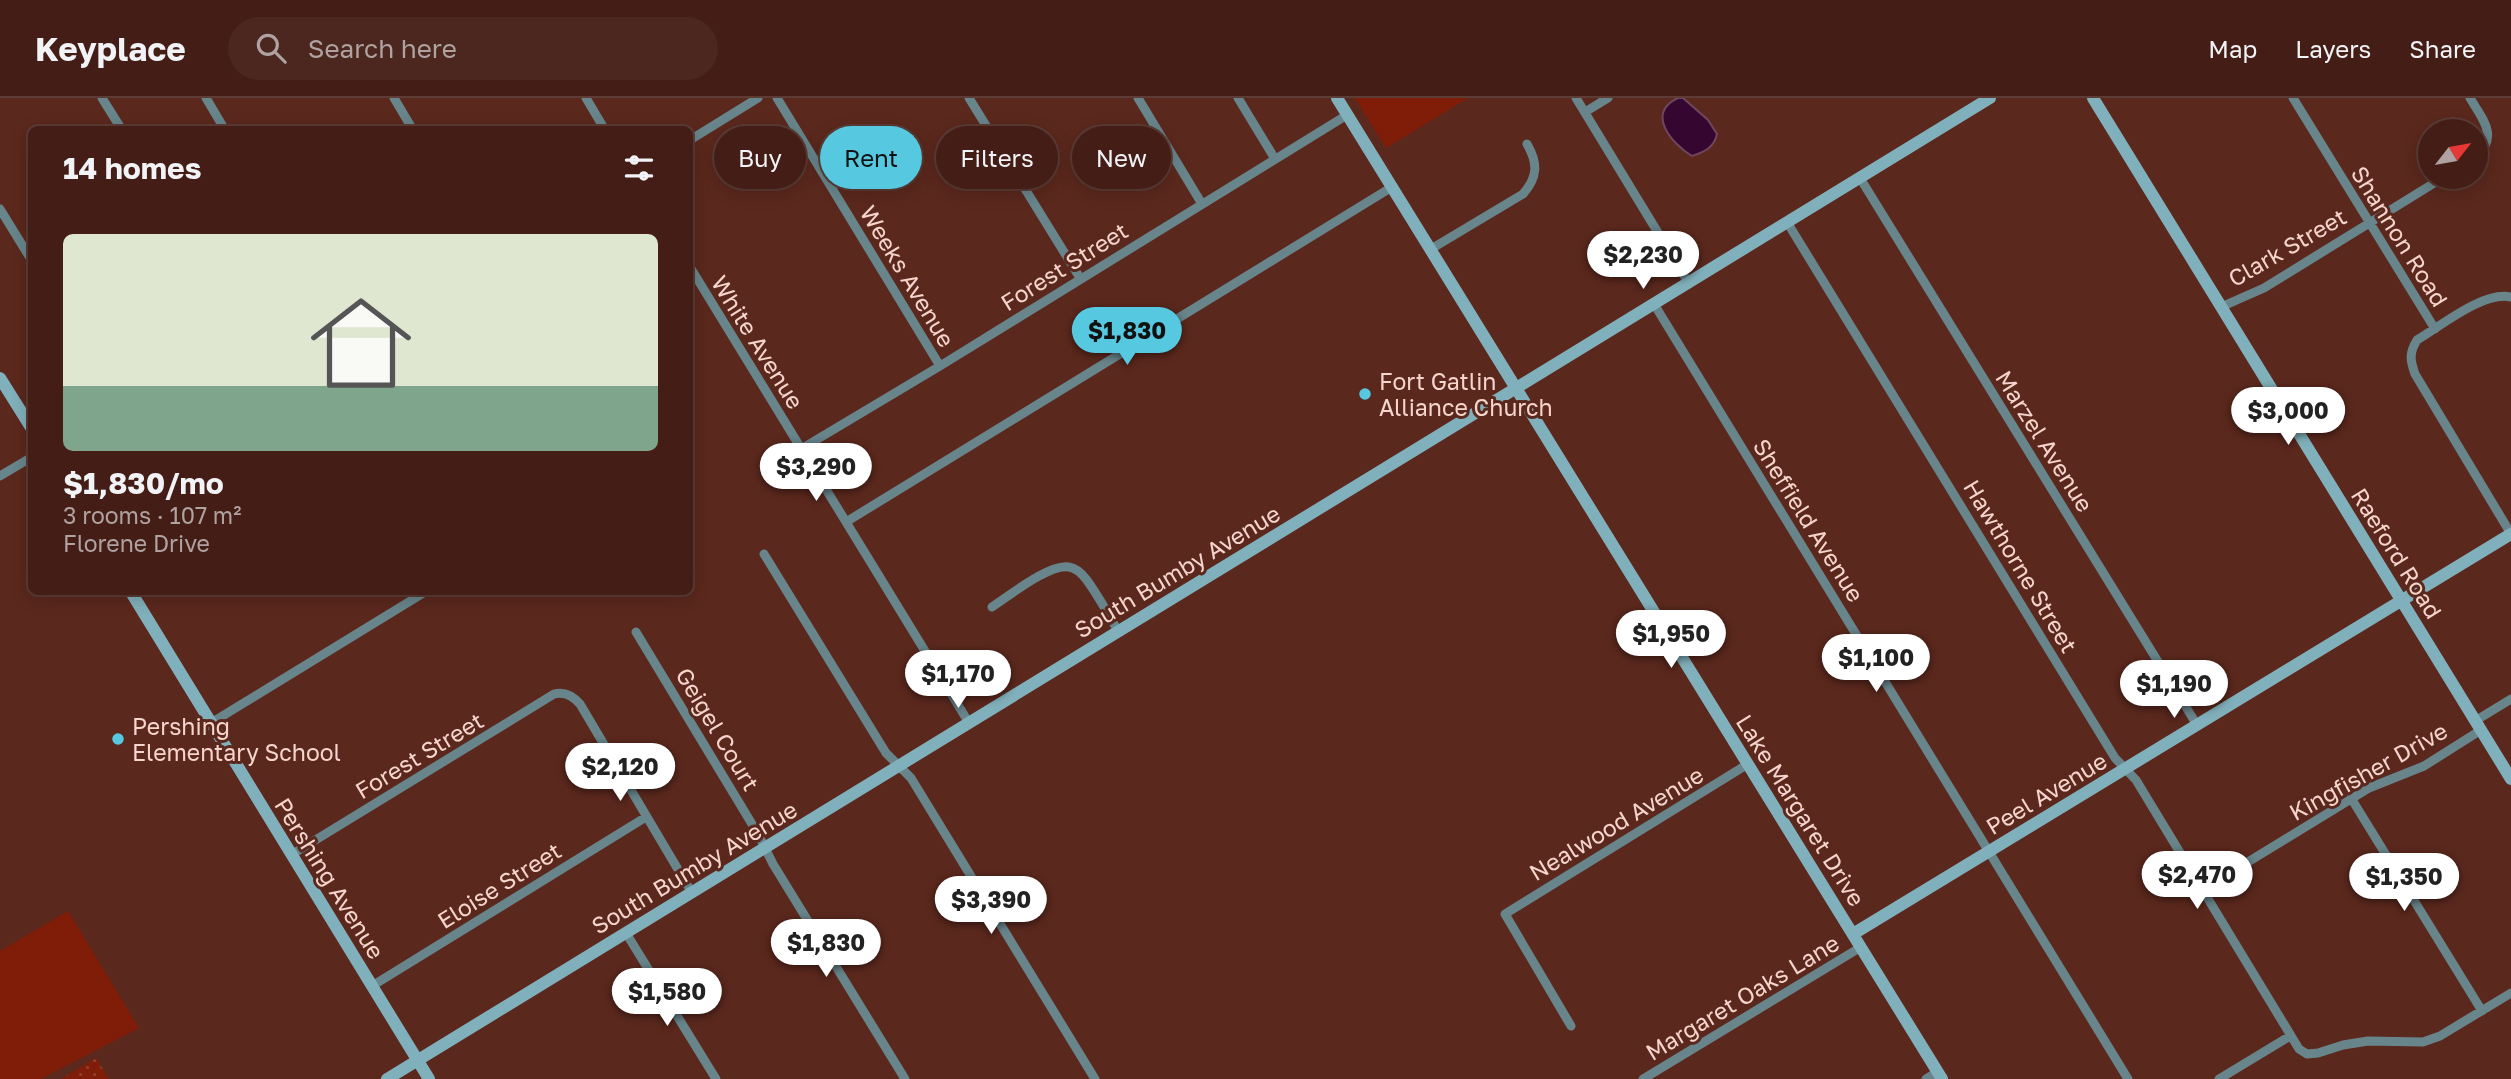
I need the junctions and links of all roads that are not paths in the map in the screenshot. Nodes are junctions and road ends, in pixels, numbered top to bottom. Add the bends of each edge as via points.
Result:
1 (103, 98) edge
2 (206, 98) edge
3 (394, 98) edge
4 (586, 98) edge
5 (758, 98) edge
6 (778, 98) edge
7 (970, 98) edge
8 (1138, 98) edge
9 (1238, 98) edge
10 (1337, 98) edge
11 (1576, 98) edge
12 (1608, 98) edge
13 (1990, 98) edge
14 (2093, 98) edge
15 (2293, 98) edge
16 (2470, 98) edge
17 (1585, 112) junction
18 (1348, 115) junction
19 (2482, 119) edge
20 (120, 126) edge
21 (223, 126) edge
22 (411, 126) edge
23 (603, 126) edge
24 (693, 139) edge
25 (1527, 144) dead end
26 (1275, 159) junction
27 (1860, 178) junction
28 (1392, 187) junction
29 (2424, 189) edge
30 (1202, 204) junction
31 (0, 209) edge
32 (1787, 222) junction
33 (2369, 223) junction
34 (1431, 249) junction
35 (28, 254) edge
36 (693, 272) edge
37 (1080, 278) junction
38 (1688, 282) junction
39 (2511, 297) edge
40 (1654, 304) junction
41 (2221, 306) junction
42 (2435, 330) junction
43 (940, 366) junction
44 (0, 378) edge
45 (1517, 389) junction
46 (28, 423) edge
47 (801, 449) junction
48 (28, 459) edge
49 (0, 476) edge
50 (846, 522) junction
51 (2511, 534) edge
52 (764, 554) dead end
53 (133, 595) edge
54 (420, 595) edge
55 (2402, 601) junction
56 (992, 607) dead end
57 (1118, 631) junction
58 (636, 632) dead end
59 (2511, 699) edge
60 (211, 723) junction
61 (970, 723) junction
62 (2197, 725) junction
63 (2478, 725) junction
64 (1748, 764) junction
65 (900, 766) junction
66 (2126, 769) junction
67 (2511, 779) edge
68 (2351, 798) junction
69 (646, 817) junction
70 (765, 848) junction
71 (1990, 852) junction
72 (291, 855) junction
73 (2202, 890) junction
74 (692, 893) junction
75 (626, 933) junction
76 (1853, 934) junction
77 (1861, 947) junction
78 (372, 986) junction
79 (2511, 993) edge
80 (2482, 1011) junction
81 (1571, 1026) dead end
82 (2290, 1036) junction
83 (418, 1060) junction
84 (1940, 1075) edge
85 (387, 1079) edge
86 (429, 1079) edge
87 (716, 1079) edge
88 (905, 1079) edge
89 (1095, 1079) edge
90 (1643, 1079) edge
91 (1926, 1079) edge
92 (2128, 1079) edge
93 (2219, 1079) edge

1 - 20 street
2 - 21 street
3 - 22 street
4 - 23 street
5 - 24 street
6 - 43 street, Weeks Avenue
7 - 37 street
8 - 30 street
9 - 26 street
10 - 18 street, Lake Margaret Drive
11 - 17 street
12 - 17 street
13 - 27 street, South Bumby Avenue
14 - 41 street, Raeford Road
15 - 33 street, Shannon Road
16 - 19 street
17 - 38 street
18 - 26 street, Forest Street
18 - 28 street, Lake Margaret Drive
25 - 34 street via 1536,170 1523,194
26 - 30 street, Forest Street
27 - 32 street, South Bumby Avenue
27 - 62 street, Marzel Avenue
28 - 34 street, Lake Margaret Drive
28 - 50 street
29 - 33 street, Clark Street
30 - 37 street, Forest Street
31 - 35 street
32 - 38 street, South Bumby Avenue
32 - 66 street, Hawthorne Street via 2115,758
33 - 41 street, Clark Street via 2264,288
33 - 42 street, Shannon Road
34 - 45 street, Lake Margaret Drive
36 - 47 street, White Avenue
37 - 43 street, Forest Street
38 - 40 street, South Bumby Avenue
39 - 42 street via 2485,299
40 - 45 street, South Bumby Avenue
40 - 71 street, Sheffield Avenue
41 - 55 street, Raeford Road
42 - 51 street, Shannon Road via 2410,350 2415,374
43 - 47 street, Forest Street
44 - 46 street
45 - 57 street, South Bumby Avenue
45 - 64 street, Lake Margaret Drive
47 - 50 street, White Avenue
48 - 49 street
50 - 61 street, White Avenue
51 - 55 street, Peel Avenue
52 - 65 street via 886,753
53 - 60 street, Pershing Avenue
54 - 60 street
55 - 62 street, Peel Avenue
55 - 63 street, Raeford Road
56 - 57 street via 1047,572 1068,566 1086,579
57 - 61 street, South Bumby Avenue
58 - 70 street, Geigel Court
59 - 63 street, Kingfisher Drive
60 - 72 street, Pershing Avenue
61 - 65 street, South Bumby Avenue
62 - 66 street, Peel Avenue
63 - 67 street, Raeford Road
63 - 68 street, Kingfisher Drive via 2424,766
64 - 76 street, Lake Margaret Drive
64 - 81 street, Nealwood Avenue via 1504,914
65 - 70 street, South Bumby Avenue
65 - 89 street
66 - 71 street, Peel Avenue
66 - 73 street, Hawthorne Street
68 - 73 street, Kingfisher Drive
68 - 80 street
69 - 72 street, Forest Street via 580,704 561,692
69 - 74 street
69 - 78 street, Eloise Street
70 - 74 street, South Bumby Avenue
70 - 88 street, Geigel Court
71 - 76 street, Peel Avenue
71 - 92 street, Sheffield Avenue
72 - 78 street, Pershing Avenue
73 - 82 street, Hawthorne Street
74 - 75 street, South Bumby Avenue
75 - 83 street, South Bumby Avenue
75 - 87 street
76 - 77 street, Lake Margaret Drive
77 - 84 street, Lake Margaret Drive
77 - 90 street, Margaret Oaks Lane
78 - 83 street, Pershing Avenue
79 - 80 street
80 - 82 street via 2423,1042 2368,1041 2307,1054
82 - 93 street
83 - 85 street, South Bumby Avenue
83 - 86 street, Pershing Avenue
84 - 91 street

